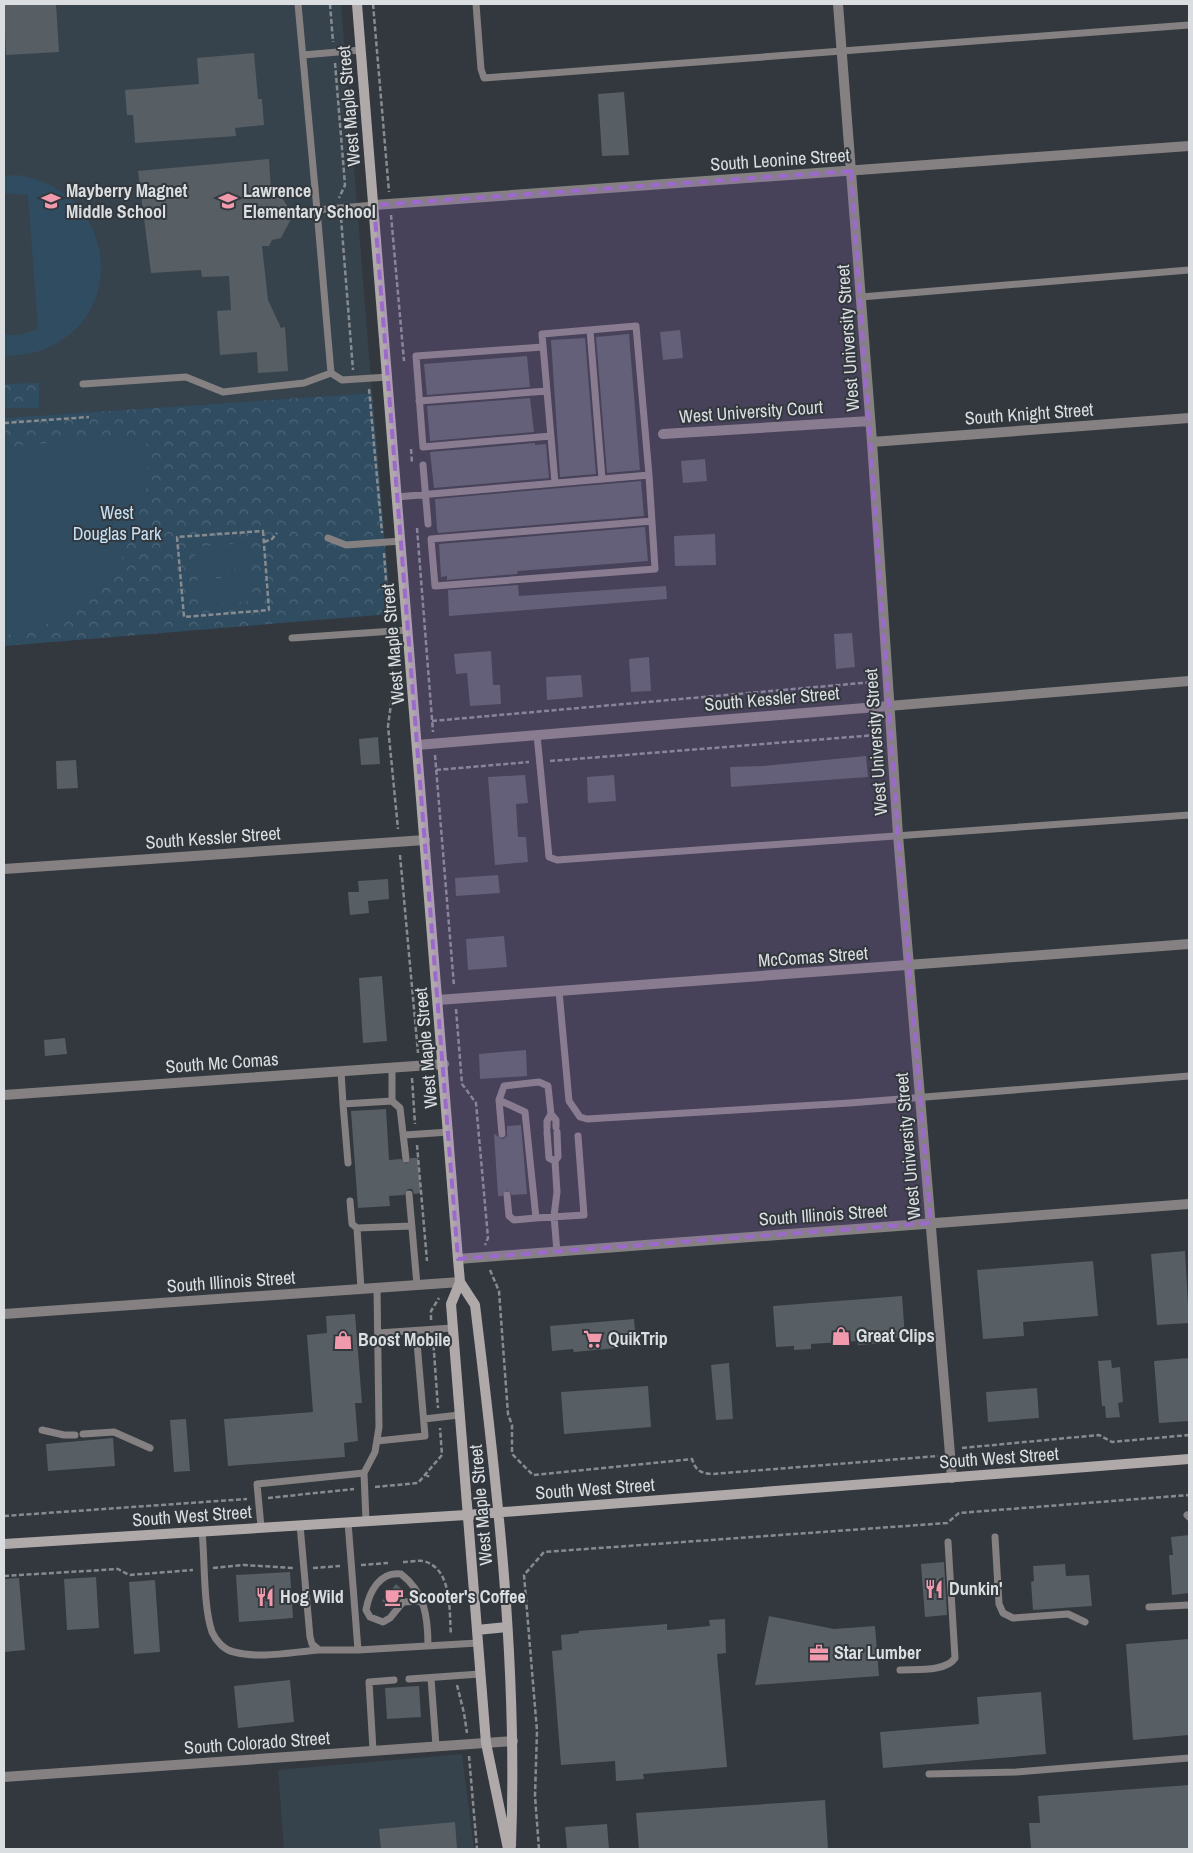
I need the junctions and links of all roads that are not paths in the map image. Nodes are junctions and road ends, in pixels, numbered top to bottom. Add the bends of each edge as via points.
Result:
1 (298, 4) edge
2 (357, 4) edge
3 (476, 4) edge
4 (838, 4) edge
5 (1189, 25) edge
6 (361, 50) junction
7 (842, 53) junction
8 (303, 55) junction
9 (1189, 146) edge
10 (851, 171) junction
11 (374, 205) junction
12 (316, 210) junction
13 (1189, 270) edge
14 (861, 297) junction
15 (590, 330) junction
16 (543, 347) junction
17 (331, 373) junction
18 (388, 377) junction
19 (83, 384) dead end
20 (547, 391) junction
21 (420, 402) junction
22 (1189, 418) edge
23 (870, 421) junction
24 (663, 434) dead end
25 (551, 436) junction
26 (872, 442) junction
27 (423, 465) dead end
28 (648, 475) junction
29 (602, 479) junction
30 (555, 483) junction
31 (426, 495) junction
32 (397, 498) junction
33 (652, 521) junction
34 (428, 524) dead end
35 (328, 538) dead end
36 (401, 541) junction
37 (408, 630) junction
38 (292, 638) dead end
39 (1189, 681) edge
40 (890, 706) junction
41 (537, 735) junction
42 (418, 745) junction
43 (1189, 816) edge
44 (898, 835) junction
45 (425, 840) junction
46 (4, 869) edge
47 (1189, 944) edge
48 (909, 966) junction
49 (559, 992) junction
50 (438, 1000) junction
51 (444, 1064) junction
52 (392, 1067) junction
53 (341, 1071) junction
54 (1189, 1076) edge
55 (4, 1095) edge
56 (920, 1097) junction
57 (499, 1100) junction
58 (392, 1101) junction
59 (343, 1104) junction
60 (551, 1114) junction
61 (449, 1132) junction
62 (502, 1134) dead end
63 (405, 1136) junction
64 (578, 1136) dead end
65 (406, 1159) dead end
66 (555, 1161) junction
67 (348, 1163) dead end
68 (409, 1194) dead end
69 (507, 1195) dead end
70 (350, 1201) dead end
71 (1189, 1204) edge
72 (554, 1216) junction
73 (536, 1218) junction
74 (931, 1223) junction
75 (412, 1226) junction
76 (357, 1228) junction
77 (557, 1252) junction
78 (458, 1259) junction
79 (460, 1282) junction
80 (417, 1285) junction
81 (377, 1288) junction
82 (361, 1289) junction
83 (4, 1314) edge
84 (452, 1328) junction
85 (416, 1331) junction
86 (378, 1333) junction
87 (459, 1416) junction
88 (424, 1419) junction
89 (42, 1430) dead end
90 (75, 1434) dead end
91 (83, 1434) dead end
92 (377, 1441) junction
93 (150, 1448) dead end
94 (1189, 1460) edge
95 (364, 1473) junction
96 (952, 1478) junction
97 (500, 1512) junction
98 (466, 1515) junction
99 (366, 1521) junction
100 (348, 1522) junction
101 (300, 1525) junction
102 (261, 1527) junction
103 (202, 1531) junction
104 (995, 1537) dead end
105 (948, 1542) dead end
106 (4, 1544) edge
107 (423, 1600) junction
108 (1189, 1605) edge
109 (1149, 1607) dead end
110 (1085, 1622) dead end
111 (507, 1628) junction
112 (477, 1630) junction
113 (478, 1643) junction
114 (428, 1646) junction
115 (319, 1650) junction
116 (358, 1650) junction
117 (900, 1670) dead end
118 (480, 1674) junction
119 (431, 1678) junction
120 (409, 1679) dead end
121 (394, 1680) dead end
122 (513, 1741) junction
123 (486, 1743) junction
124 (436, 1746) junction
125 (373, 1750) junction
126 (1189, 1758) edge
127 (929, 1774) dead end
128 (4, 1777) edge
129 (509, 1849) edge

1 - 8 lane
2 - 6 street, West Maple Street
3 - 7 lane via 480,69 484,78
4 - 7 street, West University Street
5 - 7 lane
6 - 8 lane
6 - 11 street, West Maple Street
7 - 10 street, West University Street
8 - 12 lane
9 - 10 street, South Leonine Street
10 - 11 street, South Leonine Street
10 - 14 street, West University Street
11 - 12 lane
11 - 18 street, West Maple Street
12 - 17 lane
13 - 14 lane
14 - 23 street, West University Street
15 - 16 lane via 542,334
15 - 28 lane via 636,326
15 - 29 lane
16 - 20 lane
16 - 21 lane via 416,356
17 - 18 lane via 342,380
17 - 19 lane via 304,384 223,392 186,377
18 - 32 street, West Maple Street
20 - 21 lane
20 - 25 lane
21 - 25 lane via 423,447
22 - 26 street, South Knight Street
23 - 24 street, West University Court
23 - 26 street, West University Street
25 - 30 lane
26 - 40 street, West University Street
27 - 31 lane
28 - 29 lane
28 - 33 lane
29 - 30 lane
30 - 31 lane
31 - 32 lane
31 - 34 lane
32 - 36 street, West Maple Street
33 - 33 lane via 655,569 435,586 431,539
35 - 36 lane via 346,545
36 - 37 street, West Maple Street
37 - 38 lane
37 - 42 street, West Maple Street
39 - 40 street, South Kessler Street
40 - 41 street, South Kessler Street
40 - 44 street, West University Street
41 - 42 street, South Kessler Street
41 - 44 lane via 551,859
42 - 45 street, West Maple Street
43 - 44 lane
44 - 48 street, West University Street
45 - 46 street, South Kessler Street
45 - 50 street, West Maple Street
47 - 48 street, McComas Street
48 - 49 street, McComas Street
48 - 56 street, West University Street
49 - 50 street, McComas Street
49 - 56 lane via 570,1101 580,1117
50 - 51 street, West Maple Street
51 - 52 street, South Mc Comas
51 - 61 street, West Maple Street
52 - 53 street, South Mc Comas
52 - 58 lane
53 - 55 street, South Mc Comas
53 - 59 lane
54 - 56 lane
56 - 74 street, West University Street
57 - 60 lane via 504,1086 539,1082 548,1086
57 - 62 lane
57 - 73 lane via 525,1112
58 - 59 lane
58 - 63 lane via 400,1108
59 - 67 lane
60 - 66 lane via 556,1120 558,1157
60 - 66 lane via 547,1130 550,1158
61 - 63 lane
61 - 78 street, West Maple Street
63 - 65 lane
64 - 72 lane via 584,1215
66 - 72 lane via 557,1192
68 - 75 lane
69 - 73 lane via 510,1216 514,1220
70 - 76 lane via 352,1224
71 - 74 street, South Illinois Street
72 - 73 lane
72 - 77 lane
74 - 77 street, South Illinois Street
74 - 96 street, West University Street
75 - 76 lane
75 - 80 lane
76 - 82 lane
77 - 78 street, South Illinois Street
78 - 79 street, West Maple Street
79 - 80 street, South Illinois Street
79 - 84 street, West Maple Street via 451,1304
79 - 97 street, West Maple Street via 475,1305
80 - 81 street, South Illinois Street
81 - 82 street, South Illinois Street
81 - 86 lane
82 - 83 street, South Illinois Street
84 - 85 lane
84 - 87 street, West Maple Street
85 - 86 lane
85 - 88 lane
86 - 92 lane
87 - 88 lane
87 - 98 street, West Maple Street
88 - 92 lane via 425,1436
89 - 90 lane via 64,1436
91 - 93 lane via 114,1432
92 - 95 lane
94 - 96 street, South West Street
95 - 99 lane
95 - 102 lane via 257,1484
96 - 97 street, South West Street
97 - 98 street, South West Street
97 - 111 street, West Maple Street
98 - 99 street, South West Street
98 - 112 street, West Maple Street
99 - 100 street, South West Street
100 - 101 street, South West Street
100 - 116 lane
101 - 102 street, South West Street
101 - 115 lane via 310,1637
102 - 103 street, South West Street
103 - 106 street, South West Street
103 - 115 lane via 209,1617 218,1642 232,1652 245,1654
104 - 110 lane via 1003,1613 1013,1618 1068,1614
105 - 117 lane via 955,1658 942,1667
107 - 107 lane via 407,1578 396,1573 378,1582 366,1610 370,1616 383,1622 403,1602
107 - 114 lane via 428,1619
108 - 109 lane
111 - 112 street
111 - 122 street, West Maple Street
112 - 113 street, West Maple Street
113 - 114 lane
113 - 118 street, West Maple Street
114 - 116 lane
115 - 116 lane
118 - 119 lane
118 - 123 street, West Maple Street
119 - 120 lane
119 - 124 lane
121 - 125 lane via 369,1682
122 - 123 street, South Colorado Street
122 - 129 street, West Maple Street
123 - 124 street, South Colorado Street
123 - 129 street, West Maple Street
124 - 125 street, South Colorado Street
125 - 128 street, South Colorado Street
126 - 127 lane via 1016,1772

